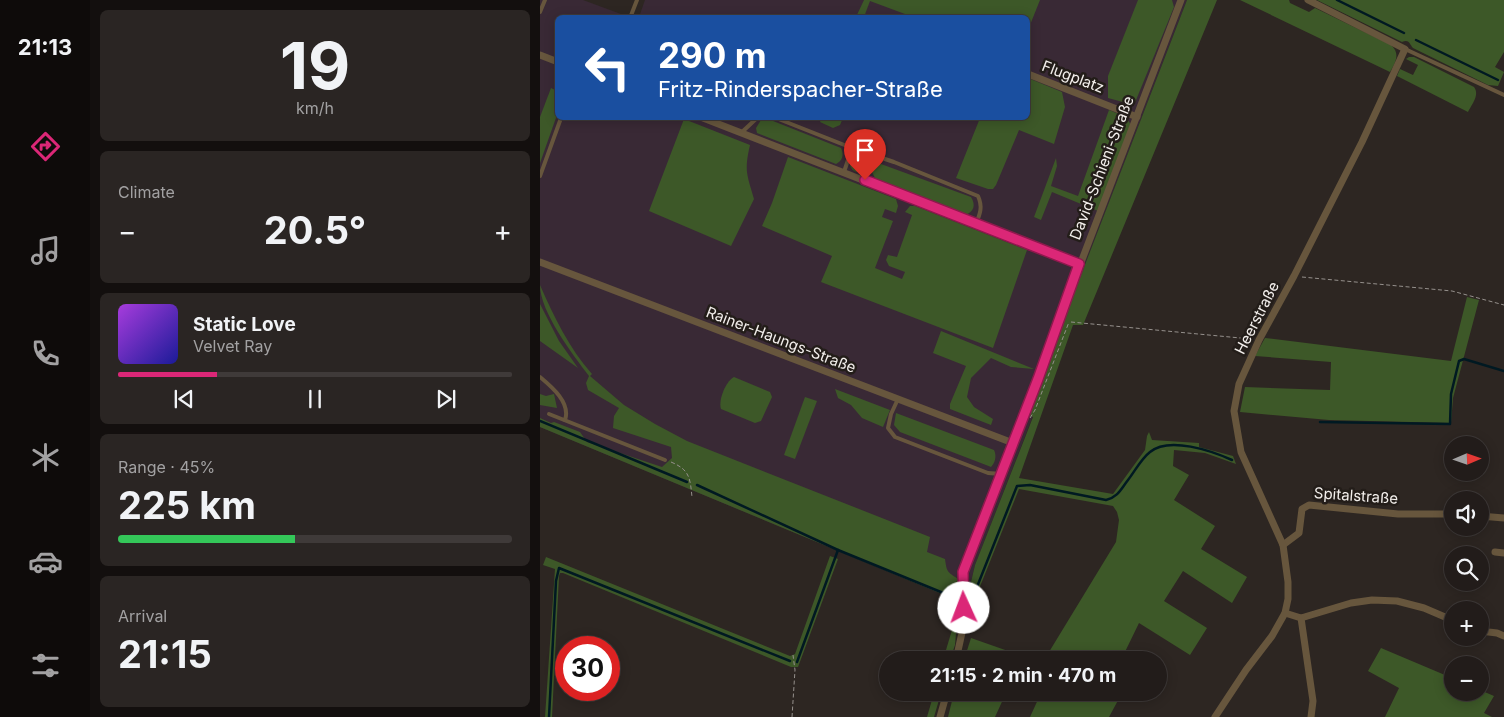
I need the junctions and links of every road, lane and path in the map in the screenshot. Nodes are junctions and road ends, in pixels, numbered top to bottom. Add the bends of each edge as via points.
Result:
1 (545, 0) edge
2 (637, 0) edge
3 (1181, 0) edge
4 (1308, 0) edge
5 (540, 12) edge
6 (631, 15) edge
7 (1405, 49) junction
8 (540, 55) edge
9 (555, 61) edge
10 (1030, 75) edge
11 (1503, 94) edge
12 (1137, 117) junction
13 (560, 120) edge
14 (712, 120) edge
15 (755, 120) edge
16 (781, 120) edge
17 (742, 132) junction
18 (852, 148) junction
19 (874, 156) junction
20 (844, 173) junction
21 (540, 176) edge
22 (865, 180) junction
23 (976, 224) junction
24 (540, 262) edge
25 (1079, 264) junction
26 (1294, 276) junction
27 (1504, 305) edge
28 (1059, 320) junction
29 (1069, 322) junction
30 (1259, 340) junction
31 (540, 377) edge
32 (898, 399) junction
33 (549, 414) dead end
34 (565, 420) junction
35 (1028, 421) dead end
36 (1012, 443) junction
37 (665, 460) joint
38 (1001, 474) junction
39 (692, 497) dead end
40 (1444, 514) edge
41 (1489, 517) edge
42 (1504, 518) edge
43 (1283, 545) junction
44 (1495, 552) dead end
45 (1504, 552) edge
46 (1285, 613) junction
47 (1444, 617) edge
48 (1301, 618) junction
49 (1489, 632) edge
50 (1504, 636) edge
51 (958, 651) edge
52 (793, 655) dead end
53 (944, 701) edge
54 (792, 717) edge
55 (940, 717) edge
56 (1215, 717) edge
57 (1311, 717) edge

1 - 5 lane
2 - 6 lane
3 - 12 street, David-Schieni-Straße
4 - 7 street
7 - 11 lane
7 - 26 street, Heerstraße
8 - 9 street
10 - 12 street, Flugplatz
12 - 25 street, David-Schieni-Straße
13 - 21 lane
14 - 17 street
15 - 17 lane
16 - 18 lane
17 - 20 street
18 - 19 lane
18 - 20 lane
19 - 22 lane
19 - 23 lane via 978,196 981,211
20 - 22 street
22 - 23 street
23 - 25 street
24 - 32 street, Rainer-Haungs-Straße
25 - 28 street, David-Schieni-Straße
26 - 27 path via 1452,291
26 - 30 street, Heerstraße
28 - 29 path
28 - 36 street, David-Schieni-Straße
29 - 30 path
29 - 35 path
30 - 43 street, Heerstraße via 1240,384 1234,411 1241,452
31 - 34 lane via 554,388 562,401 567,415
32 - 36 street, Rainer-Haungs-Straße
32 - 38 lane via 888,428 894,437 988,473
33 - 34 lane
34 - 37 lane
36 - 38 street, David-Schieni-Straße
37 - 39 path via 682,466 689,476
38 - 51 street, David-Schieni-Straße via 963,572 963,628
40 - 43 street, Spitalstraße via 1398,514 1309,505 1302,510 1298,533
41 - 42 street
43 - 46 street, Heerstraße via 1288,582
44 - 45 street
46 - 48 street
46 - 56 street
47 - 48 street via 1397,601 1372,600
48 - 57 street via 1314,701
49 - 50 street
52 - 54 path
53 - 55 street

